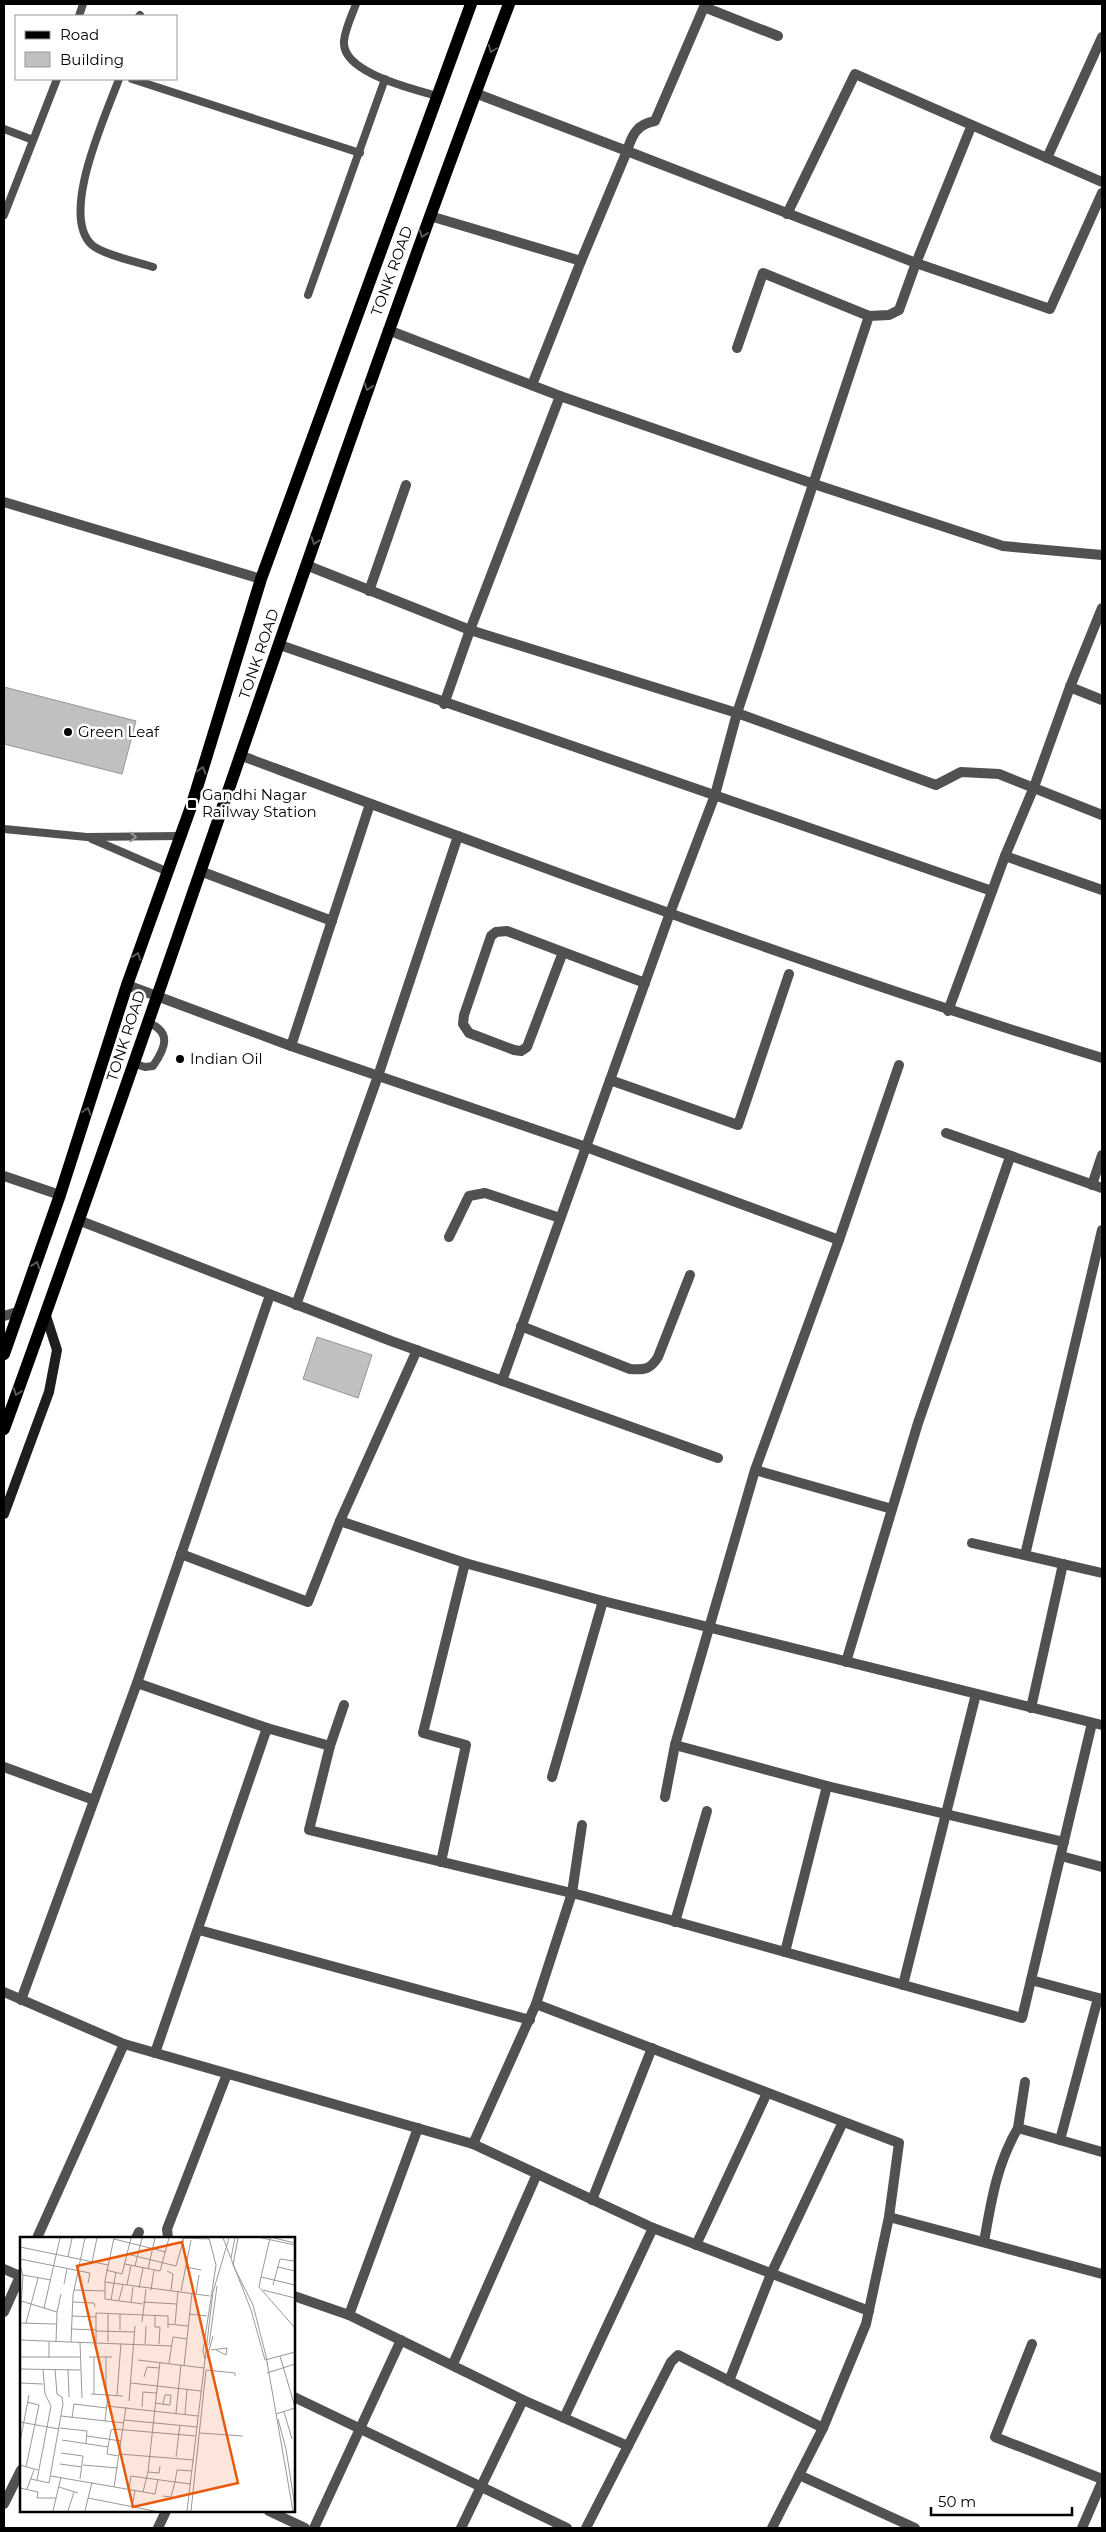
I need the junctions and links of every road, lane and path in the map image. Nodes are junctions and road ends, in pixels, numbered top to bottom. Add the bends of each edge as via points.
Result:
1 (356, 4) edge
2 (472, 4) edge
3 (509, 4) edge
4 (778, 36) dead end
5 (1102, 37) edge
6 (385, 79) junction
7 (57, 80) edge
8 (119, 80) edge
9 (135, 80) edge
10 (475, 93) junction
11 (437, 96) junction
12 (971, 127) junction
13 (4, 129) edge
14 (33, 140) junction
15 (627, 150) junction
16 (360, 153) junction
17 (1047, 158) junction
18 (1102, 182) edge
19 (1102, 193) edge
20 (788, 214) junction
21 (4, 215) edge
22 (430, 216) junction
23 (581, 261) junction
24 (916, 263) junction
25 (154, 267) dead end
26 (308, 295) dead end
27 (869, 316) junction
28 (388, 330) junction
29 (737, 348) dead end
30 (532, 385) junction
31 (560, 396) junction
32 (814, 484) junction
33 (406, 485) dead end
34 (4, 502) edge
35 (1102, 555) edge
36 (306, 565) junction
37 (261, 579) junction
38 (369, 591) junction
39 (1102, 608) edge
40 (470, 630) junction
41 (280, 645) junction
42 (1070, 687) junction
43 (1102, 700) edge
44 (444, 704) junction
45 (737, 713) junction
46 (242, 756) junction
47 (1034, 787) junction
48 (715, 795) junction
49 (370, 804) junction
50 (1102, 815) edge
51 (4, 829) edge
52 (179, 836) junction
53 (458, 836) junction
54 (88, 837) junction
55 (1005, 856) junction
56 (166, 871) junction
57 (200, 871) junction
58 (1102, 890) edge
59 (992, 891) junction
60 (670, 913) junction
61 (332, 921) junction
62 (563, 952) junction
63 (789, 974) dead end
64 (645, 983) junction
65 (127, 985) junction
66 (155, 997) junction
67 (948, 1011) junction
68 (147, 1022) junction
69 (290, 1046) junction
70 (1102, 1058) edge
71 (135, 1064) junction
72 (899, 1064) dead end
73 (378, 1076) junction
74 (610, 1080) junction
75 (946, 1133) dead end
76 (586, 1147) junction
77 (1102, 1155) edge
78 (1010, 1157) junction
79 (4, 1176) edge
80 (1092, 1185) junction
81 (1102, 1188) edge
82 (60, 1195) junction
83 (560, 1218) junction
84 (78, 1220) junction
85 (1102, 1230) edge
86 (449, 1237) dead end
87 (839, 1240) junction
88 (690, 1275) dead end
89 (270, 1295) junction
90 (296, 1305) junction
91 (20, 1311) junction
92 (4, 1316) edge
93 (46, 1316) junction
94 (521, 1326) junction
95 (417, 1350) junction
96 (5, 1351) edge
97 (502, 1381) junction
98 (4, 1429) edge
99 (718, 1458) dead end
100 (755, 1470) junction
101 (892, 1509) junction
102 (4, 1514) edge
103 (340, 1521) junction
104 (972, 1543) dead end
105 (181, 1554) junction
106 (1024, 1555) junction
107 (465, 1563) junction
108 (1063, 1564) junction
109 (1102, 1573) edge
110 (603, 1600) junction
111 (710, 1629) junction
112 (846, 1662) junction
113 (137, 1683) junction
114 (976, 1694) junction
115 (344, 1705) dead end
116 (1031, 1708) junction
117 (1097, 1724) edge
118 (267, 1728) junction
119 (330, 1746) junction
120 (675, 1746) junction
121 (4, 1767) edge
122 (552, 1777) dead end
123 (827, 1786) junction
124 (665, 1797) dead end
125 (94, 1800) junction
126 (707, 1811) dead end
127 (946, 1815) junction
128 (582, 1825) dead end
129 (1064, 1842) junction
130 (1061, 1856) junction
131 (441, 1862) junction
132 (1102, 1867) edge
133 (572, 1893) junction
134 (675, 1922) junction
135 (199, 1930) junction
136 (785, 1952) junction
137 (1031, 1980) junction
138 (903, 1985) junction
139 (4, 1992) edge
140 (1100, 1998) edge
141 (21, 2000) junction
142 (536, 2004) junction
143 (530, 2020) junction
144 (124, 2044) junction
145 (652, 2048) junction
146 (155, 2053) junction
147 (227, 2074) junction
148 (1025, 2082) dead end
149 (767, 2093) junction
150 (843, 2122) junction
151 (418, 2128) junction
152 (1018, 2128) junction
153 (1060, 2140) junction
154 (473, 2144) junction
155 (1102, 2152) edge
156 (537, 2174) junction
157 (592, 2200) junction
158 (889, 2217) junction
159 (653, 2228) junction
160 (37, 2237) edge
161 (168, 2237) edge
162 (984, 2242) junction
163 (696, 2245) junction
164 (4, 2269) edge
165 (771, 2274) junction
166 (1102, 2274) edge
167 (20, 2275) edge
168 (20, 2277) edge
169 (295, 2296) edge
170 (869, 2311) junction
171 (4, 2312) edge
172 (349, 2315) junction
173 (401, 2340) junction
174 (1032, 2344) dead end
175 (452, 2364) junction
176 (729, 2381) junction
177 (295, 2397) edge
178 (523, 2400) junction
179 (564, 2418) junction
180 (823, 2428) junction
181 (360, 2429) junction
182 (628, 2446) junction
183 (20, 2472) edge
184 (799, 2475) junction
185 (1102, 2480) edge
186 (481, 2487) junction
187 (4, 2504) edge
188 (166, 2512) edge
189 (271, 2512) edge
190 (158, 2528) edge
191 (305, 2528) edge
192 (314, 2528) edge
193 (461, 2528) edge
194 (567, 2528) edge
195 (586, 2528) edge
196 (772, 2528) edge
197 (915, 2528) edge
198 (1082, 2528) edge

1 - 6 lane via 344,41 346,53 354,64
2 - 11 main road, TONK ROAD
3 -> 10 main road, TONK ROAD
4 - 15 street via 704,7 654,121 643,123 632,135
5 - 17 street
6 - 11 lane
6 - 16 lane
7 - 14 lane
8 - 25 lane via 85,180 80,219 83,234 93,246
9 - 16 lane
10 - 15 street
10 - 22 main road, TONK ROAD
11 - 37 main road, TONK ROAD
12 - 17 street
12 - 20 street via 855,74
12 - 24 street
13 - 14 lane
14 - 21 lane
15 - 20 street
15 - 23 street
16 - 26 lane
17 - 18 street
19 - 24 street via 1050,309
20 - 24 street
22 - 23 street
22 -> 28 main road, TONK ROAD
23 - 30 street
24 - 27 street via 900,310 889,316
27 - 29 street via 763,273
27 - 32 street
28 - 30 street
28 -> 36 main road, TONK ROAD
30 - 31 street
31 - 32 street
31 - 40 street
32 - 35 street via 1003,546
32 - 45 street
33 - 38 street
34 - 37 street
36 - 38 street
36 - 41 main road, TONK ROAD
52 -> 37 main road, TONK ROAD via 192,804
38 - 40 street
39 - 42 street
40 - 44 street
40 - 45 street
41 - 44 street
41 - 46 main road, TONK ROAD
42 - 43 street
42 - 47 street
44 - 48 street
45 - 47 street via 936,785 961,772 999,774
45 - 48 street
46 - 49 street
46 - 57 main road, TONK ROAD
47 - 50 street
47 - 55 street
48 - 59 street
48 - 60 street
49 - 53 street
49 - 61 street
51 - 54 lane
54 -> 52 lane
52 - 56 main road, TONK ROAD
53 - 60 street
53 - 73 street
54 - 56 lane
55 - 58 street
55 - 59 street
65 -> 56 main road, TONK ROAD
57 - 61 street
57 - 66 main road, TONK ROAD
59 - 67 street
60 - 64 street
60 - 67 street
61 - 69 street
62 - 62 street via 507,931 491,936 464,1015 463,1024 469,1033 514,1050 521,1051 527,1047
62 - 64 street
63 - 74 street via 738,1125
64 - 74 street
65 - 66 street
82 -> 65 main road, TONK ROAD
66 - 68 main road, TONK ROAD
66 - 69 street
67 - 70 street
68 - 71 main road, TONK ROAD
68 - 71 lane via 158,1027 164,1035 163,1052 153,1066
69 - 73 street
71 - 84 main road, TONK ROAD
72 - 87 street
73 - 76 street
73 - 90 street
74 - 76 street
75 - 78 street
76 - 83 street
76 - 87 street
77 - 80 street
78 - 80 street
78 - 101 street via 918,1423
79 - 82 street
80 - 81 street
91 -> 82 main road, TONK ROAD
83 - 86 street via 485,1193 476,1194 469,1196
83 - 94 street
84 - 89 street
84 - 93 main road, TONK ROAD
85 - 106 street
87 - 100 street
88 - 94 street via 658,1357 652,1367 643,1370 630,1369
89 - 90 street
89 - 105 street
90 - 95 street
91 - 92 street
91 - 96 main road, TONK ROAD
93 -> 98 main road, TONK ROAD
93 - 102 street via 57,1350 49,1392
94 - 97 street
95 - 97 street
95 - 103 street
97 - 99 street
100 - 101 street
100 - 111 street
101 - 112 street
103 - 105 street via 308,1602
103 - 107 street
104 - 106 street
105 - 113 street
106 - 108 street
107 - 110 street
107 - 131 street via 423,1734 466,1745
108 - 109 street
108 - 116 street
110 - 111 street
110 - 122 street
111 - 112 street
111 - 120 street
112 - 114 street
113 - 118 street
113 - 125 street
114 - 116 street
114 - 127 street
115 - 119 street
116 - 117 street
117 - 129 street
118 - 119 street
118 - 135 street
119 - 131 street via 309,1830
120 - 123 street
120 - 124 street
121 - 125 street
123 - 127 street
123 - 136 street
125 - 141 street
126 - 134 street
127 - 129 street
127 - 138 street
128 - 133 street
129 - 130 street
130 - 132 street
130 - 137 street
131 - 133 street
133 - 134 street
133 - 142 street
134 - 136 street
135 - 143 street
135 - 146 street
136 - 138 street
137 - 138 street via 1022,2018
137 - 140 street
139 - 141 street
140 - 153 street
141 - 144 street
142 - 143 street
142 - 145 street
143 - 154 street
144 - 146 street
144 - 160 street
145 - 149 street
145 - 157 street
146 - 147 street
147 - 151 street
147 - 161 street via 167,2229
148 - 152 street
149 - 150 street
149 - 163 street
150 - 158 street via 899,2143
150 - 165 street
151 - 154 street
151 - 172 street
152 - 153 street
152 - 162 street via 1005,2150
153 - 155 street
154 - 156 street
156 - 157 street
156 - 175 street
157 - 159 street
158 - 162 street
158 - 170 street
159 - 163 street
159 - 179 street
162 - 166 street
163 - 165 street
164 - 167 street
165 - 170 street
165 - 176 street
168 - 171 street
169 - 172 street
170 - 180 street
172 - 173 street
173 - 175 street
173 - 181 street
174 - 185 street via 995,2437
175 - 178 street
176 - 180 street
176 - 182 street via 678,2355 671,2362
177 - 181 street
178 - 179 street
178 - 186 street
179 - 182 street
180 - 184 street
181 - 186 street
181 - 192 street
182 - 195 street
183 - 187 street
184 - 196 street
184 - 197 street
185 - 198 street
186 - 193 street
186 - 194 street
188 - 190 street
189 - 191 street

